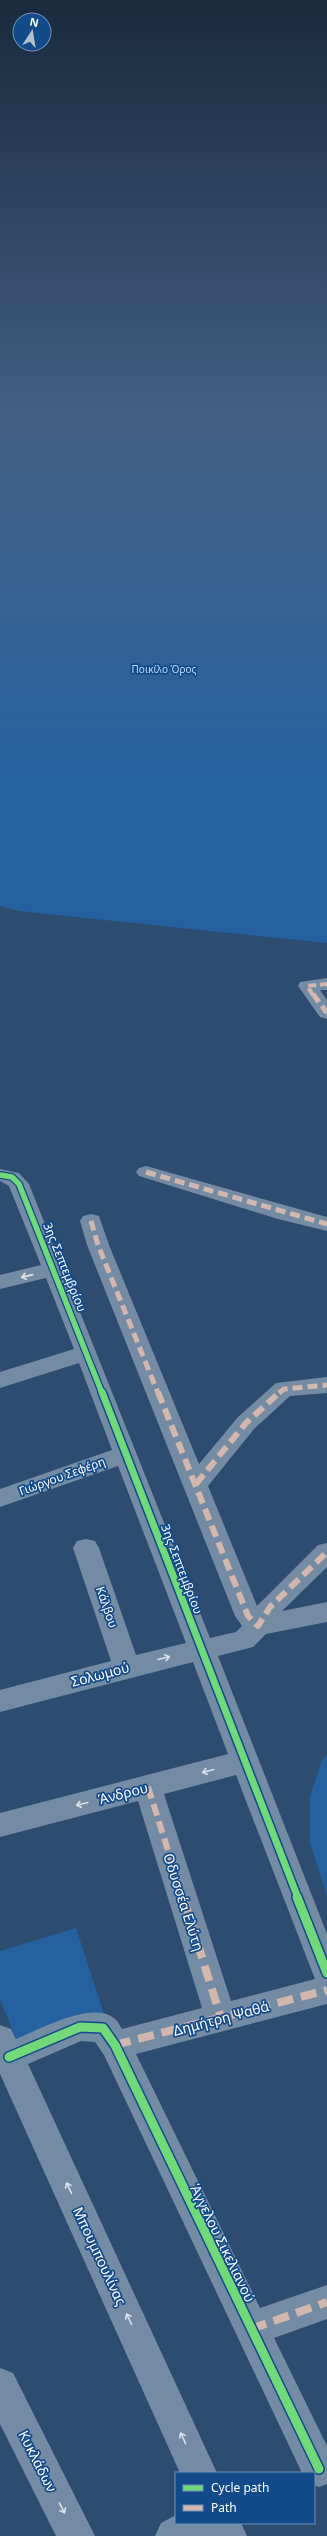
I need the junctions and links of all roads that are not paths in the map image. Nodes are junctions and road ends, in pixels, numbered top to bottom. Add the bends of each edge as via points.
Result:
1 (327, 984) edge
2 (327, 1013) edge
3 (146, 1172) dead end
4 (6, 1176) edge
5 (91, 1221) dead end
6 (327, 1224) edge
7 (54, 1270) junction
8 (0, 1282) edge
9 (87, 1353) junction
10 (0, 1380) edge
11 (327, 1385) edge
12 (125, 1454) junction
13 (196, 1484) junction
14 (0, 1498) edge
15 (86, 1548) dead end
16 (327, 1552) edge
17 (327, 1612) edge
18 (258, 1626) junction
19 (201, 1649) junction
20 (127, 1667) junction
21 (0, 1701) edge
22 (246, 1761) junction
23 (148, 1787) junction
24 (0, 1825) edge
25 (327, 1973) edge
26 (327, 1990) edge
27 (221, 2018) junction
28 (109, 2037) junction
29 (5, 2048) edge
30 (327, 2302) edge
31 (251, 2329) junction
32 (0, 2386) edge
33 (319, 2469) edge
34 (200, 2472) edge
35 (199, 2524) edge
36 (222, 2524) edge
37 (76, 2536) edge
38 (174, 2536) edge
39 (228, 2536) edge

1 - 2 street via 307,986
3 - 6 street
4 - 7 street, 3ης Σεπτεμβρίου via 19,1184
5 - 13 street via 98,1245
7 -> 8 street
7 - 9 street, 3ης Σεπτεμβρίου
9 - 10 street
9 - 12 street, 3ης Σεπτεμβρίου
11 - 13 street via 284,1389 246,1423
12 - 14 street, Γιώργου Σεφέρη
12 - 19 street, 3ης Σεπτεμβρίου
13 - 18 street via 235,1588 248,1616
15 - 20 street, Κάλβου
16 - 18 street, Σολωμού via 270,1607
17 - 18 street
18 - 19 street, Σολωμού via 244,1640
20 -> 19 street, Σολωμού
19 - 22 street, 3ης Σεπτεμβρίου
20 - 21 street, Σολωμού
22 -> 23 street, Άνδρου
22 - 25 street, 3ης Σεπτεμβρίου
23 -> 24 street, Άνδρου
23 - 27 street, Οδυσσέα Ελύτη
26 - 27 street, Δημήτρη Ψαθά
27 - 28 street, Δημήτρη Ψαθά
28 - 29 street, Δημήτρη Ψαθά via 80,2027
28 - 31 street, Άγγελου Σικελιανού
34 -> 29 street, Μπουμπουλίνας
30 - 31 street
31 - 33 street, Άγγελου Σικελιανού
32 -> 37 street, Κυκλάδων
35 - 38 street
36 - 39 street

